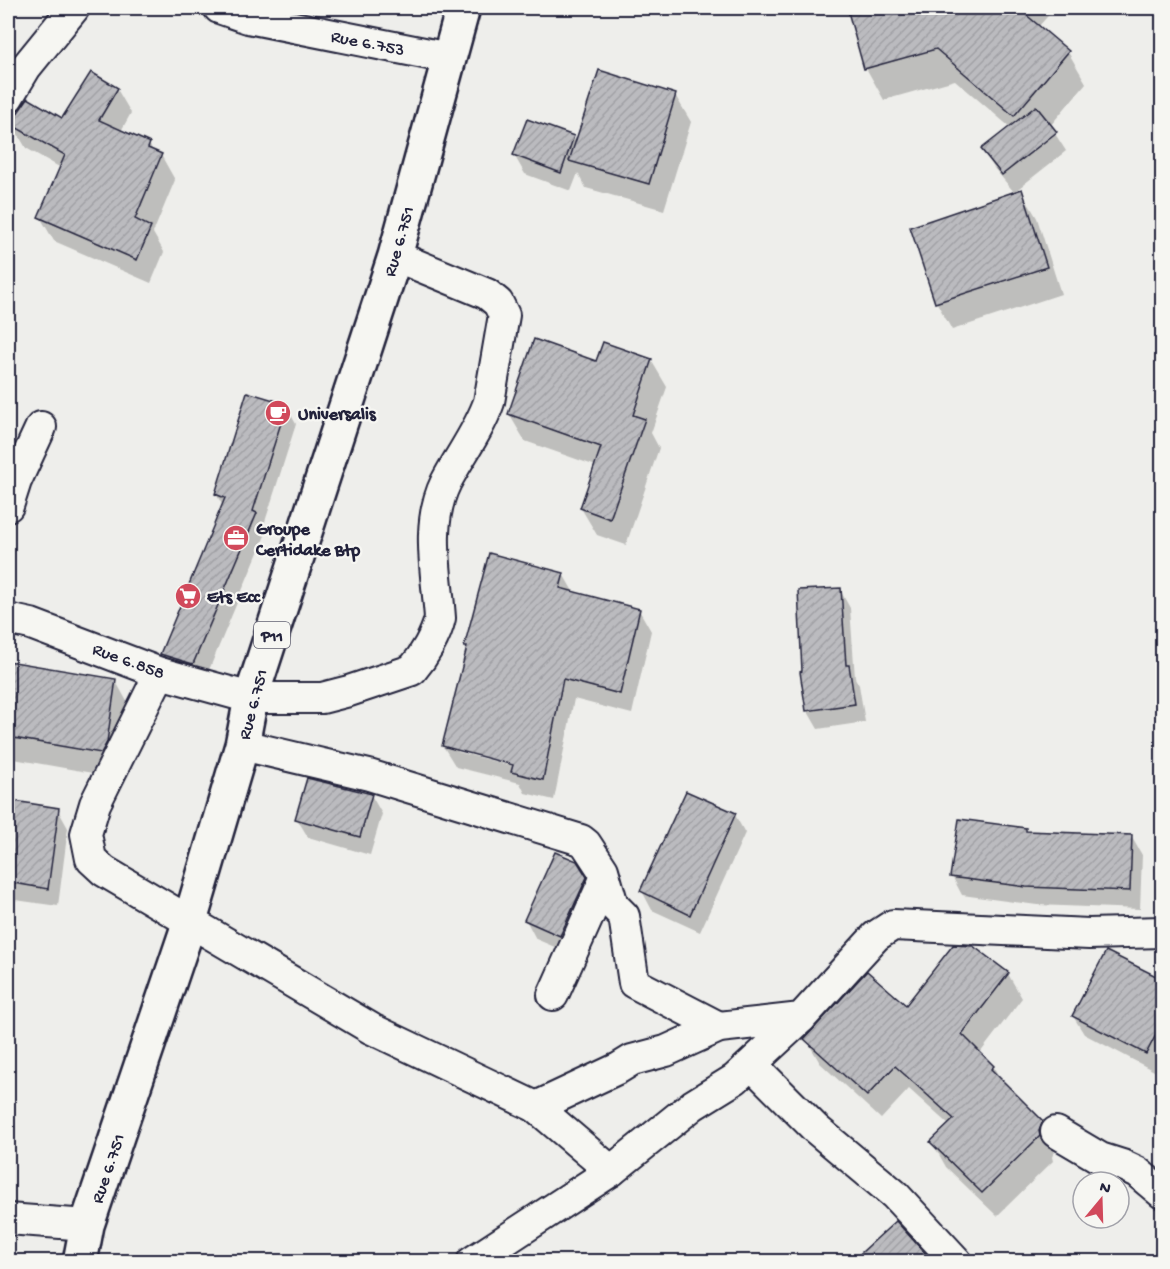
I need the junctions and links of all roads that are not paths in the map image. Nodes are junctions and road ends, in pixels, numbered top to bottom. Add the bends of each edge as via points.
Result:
1 (74, 8) edge
2 (219, 8) edge
3 (463, 8) edge
4 (448, 58) junction
5 (8, 97) edge
6 (395, 256) junction
7 (41, 427) dead end
8 (8, 506) edge
9 (8, 619) edge
10 (160, 673) junction
11 (251, 698) junction
12 (242, 744) junction
13 (605, 879) junction
14 (190, 921) junction
15 (1162, 932) edge
16 (553, 995) dead end
17 (801, 1018) junction
18 (720, 1027) junction
19 (752, 1065) junction
20 (536, 1107) junction
21 (1056, 1132) dead end
22 (611, 1171) junction
23 (1162, 1194) edge
24 (8, 1219) edge
25 (87, 1225) junction
26 (80, 1262) edge
27 (472, 1262) edge
28 (957, 1262) edge

1 - 5 street via 26,67
2 - 4 street, Rue 6.753 via 248,18
3 - 4 main road, Rue 6.751 / P11
4 - 6 main road, Rue 6.751 / P11
6 - 11 main road, Rue 6.751 / P11
6 - 11 street, Rue 6.858 via 487,294 504,315 485,415 446,481 434,520 438,628 412,670 322,698
7 - 8 street
9 - 10 street, Rue 6.858
10 - 11 street, Rue 6.858
10 - 14 street via 95,804 86,834 91,859 104,872
11 - 12 main road, Rue 6.751 / P11
12 - 13 street via 369,775 581,840 603,870
12 - 14 main road, Rue 6.751 / P11
13 - 16 street
13 - 18 street via 613,905 624,916 634,983
14 - 20 street via 372,1029
14 - 25 main road, Rue 6.751 / P11
15 - 17 street via 1089,934 893,925 876,936
17 - 18 street
17 - 19 street
18 - 20 street via 666,1051 632,1060
19 - 22 street via 693,1105
19 - 28 street via 816,1129 895,1195
20 - 22 street
21 - 23 street via 1100,1158 1137,1172
22 - 27 street
24 - 25 street
25 - 26 main road, Rue 6.751 / P11

